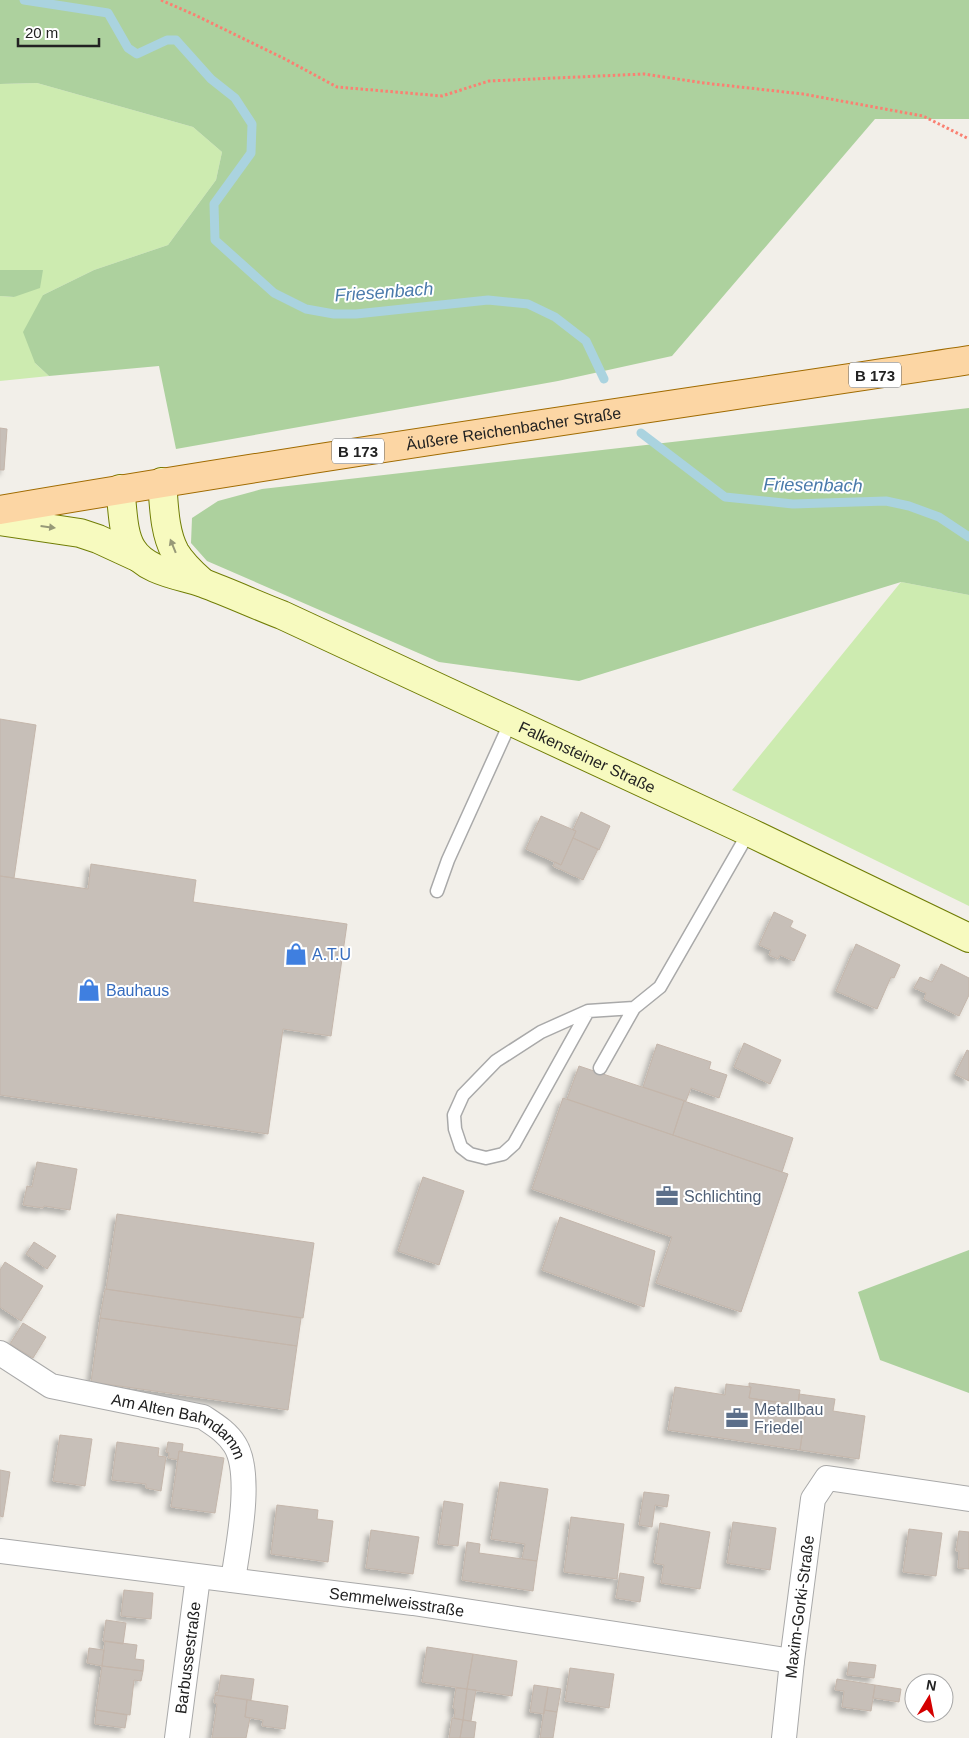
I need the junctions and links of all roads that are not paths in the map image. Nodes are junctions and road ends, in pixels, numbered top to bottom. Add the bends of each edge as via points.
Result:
1 (969, 360) edge
2 (162, 482) junction
3 (120, 489) junction
4 (0, 510) edge
5 (0, 521) edge
6 (137, 557) junction
7 (203, 583) junction
8 (511, 722) junction
9 (749, 832) junction
10 (437, 891) dead end
11 (969, 938) edge
12 (634, 1008) junction
13 (588, 1011) junction
14 (600, 1068) dead end
15 (0, 1354) edge
16 (969, 1499) edge
17 (0, 1550) edge
18 (198, 1577) junction
19 (234, 1580) junction
20 (792, 1661) junction
21 (176, 1738) edge
22 (784, 1738) edge

1 - 2 main road, Äußere Reichenbacher Straße / B 173
2 - 3 main road, Äußere Reichenbacher Straße / B 173
7 -> 2 main road, Falkensteiner Straße via 175,552 168,531
3 - 4 main road, Äußere Reichenbacher Straße / B 173
3 - 6 main road via 126,538
5 -> 6 main road, Falkensteiner Straße via 80,533
6 - 7 main road, Falkensteiner Straße via 171,574
7 - 8 main road, Falkensteiner Straße via 282,615
8 - 9 main road, Falkensteiner Straße
8 - 10 lane
9 - 11 main road, Falkensteiner Straße
9 - 12 lane via 660,987
12 - 13 lane
12 - 14 lane
13 - 13 lane via 541,1032 496,1061 463,1095 454,1115 454,1130 461,1147 470,1154 486,1158 503,1154 514,1144
15 - 19 street, Am Alten Bahndamm via 51,1386 203,1417 221,1428 235,1445 243,1474
16 - 20 street, Maxim-Gorki-Straße via 827,1478 813,1499
17 - 18 street, Semmelweisstraße
18 - 19 street, Semmelweisstraße
18 - 21 street, Barbussestraße
19 - 20 street, Semmelweisstraße via 414,1603
20 - 22 street, Maxim-Gorki-Straße

